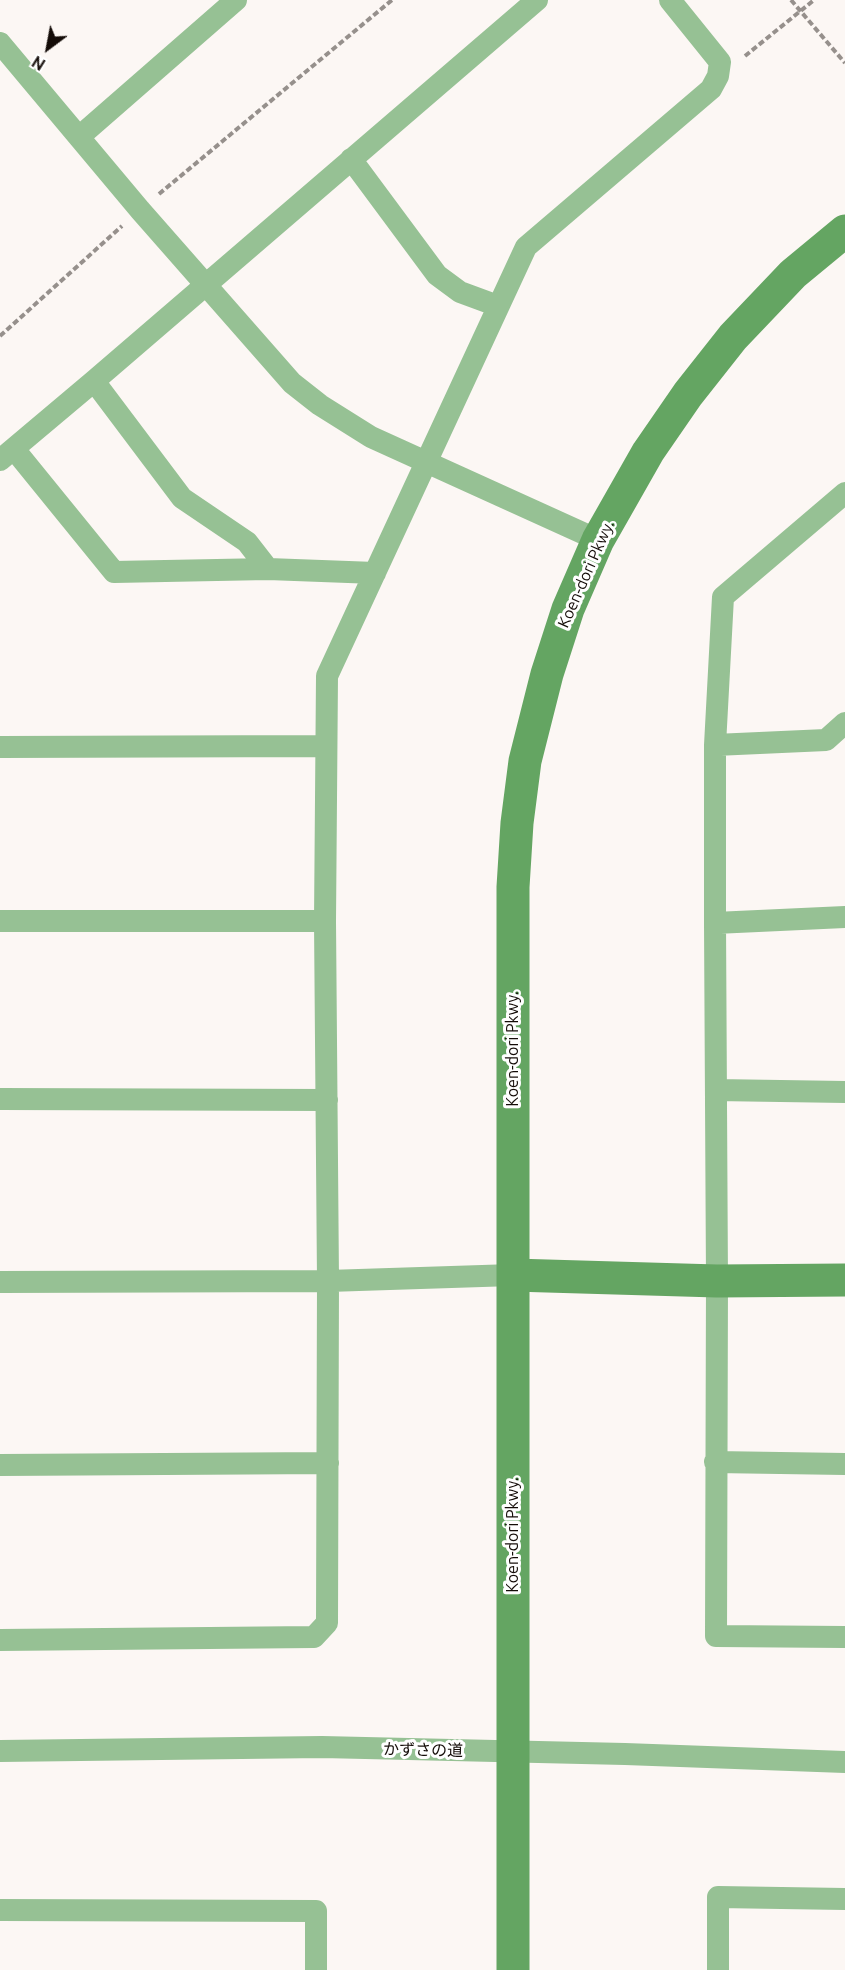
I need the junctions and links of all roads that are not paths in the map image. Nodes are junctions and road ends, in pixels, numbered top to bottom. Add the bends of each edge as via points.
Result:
1 (236, 0) edge
2 (537, 0) edge
3 (670, 0) edge
4 (0, 42) edge
5 (79, 137) junction
6 (351, 159) junction
7 (845, 231) edge
8 (205, 286) junction
9 (498, 306) junction
10 (94, 381) junction
11 (7, 454) edge
12 (426, 461) junction
13 (845, 493) edge
14 (598, 540) junction
15 (268, 569) junction
16 (375, 573) junction
17 (845, 723) edge
18 (715, 745) junction
19 (326, 746) junction
20 (0, 747) edge
21 (845, 917) edge
22 (0, 921) edge
23 (326, 921) junction
24 (715, 923) junction
25 (716, 1090) junction
26 (845, 1092) edge
27 (0, 1099) edge
28 (327, 1100) junction
29 (513, 1275) junction
30 (845, 1280) edge
31 (328, 1281) junction
32 (717, 1281) junction
33 (0, 1282) edge
34 (715, 1462) junction
35 (328, 1463) junction
36 (845, 1464) edge
37 (0, 1465) edge
38 (845, 1637) edge
39 (0, 1640) edge
40 (0, 1751) edge
41 (845, 1762) edge
42 (845, 1899) edge
43 (0, 1910) edge
44 (316, 1970) edge
45 (513, 1970) edge
46 (718, 1970) edge

1 - 5 street
2 - 6 street
3 - 9 street via 720,62 711,89 526,247
4 - 5 street
5 - 8 street
6 - 8 street
6 - 9 street via 437,275 460,292
7 - 14 street, Koen-dori Pkwy. via 793,274 733,337 687,394 648,452
8 - 10 street
8 - 12 street via 292,383 371,437
9 - 12 street
10 - 11 street
10 - 15 street via 182,498 247,542
11 - 15 street via 114,572
12 - 14 street
12 - 16 street
13 - 18 street via 723,597
14 - 29 street, Koen-dori Pkwy. via 568,609 547,674 525,761 517,823 513,887
15 - 16 street
16 - 19 street via 327,676
17 - 18 street via 826,740
18 - 24 street
19 - 20 street
19 - 23 street
21 - 24 street
22 - 23 street
23 - 28 street
24 - 25 street
25 - 26 street
25 - 32 street
27 - 28 street
28 - 31 street
29 - 31 street
29 - 32 street
29 - 45 street, Koen-dori Pkwy.
30 - 32 street
31 - 33 street
31 - 35 street
32 - 34 street
34 - 36 street
34 - 38 street via 716,1636
35 - 37 street
35 - 39 street via 327,1623 314,1637
40 - 41 street, かずさの道 via 322,1747
42 - 46 street via 718,1897
43 - 44 street via 315,1911

